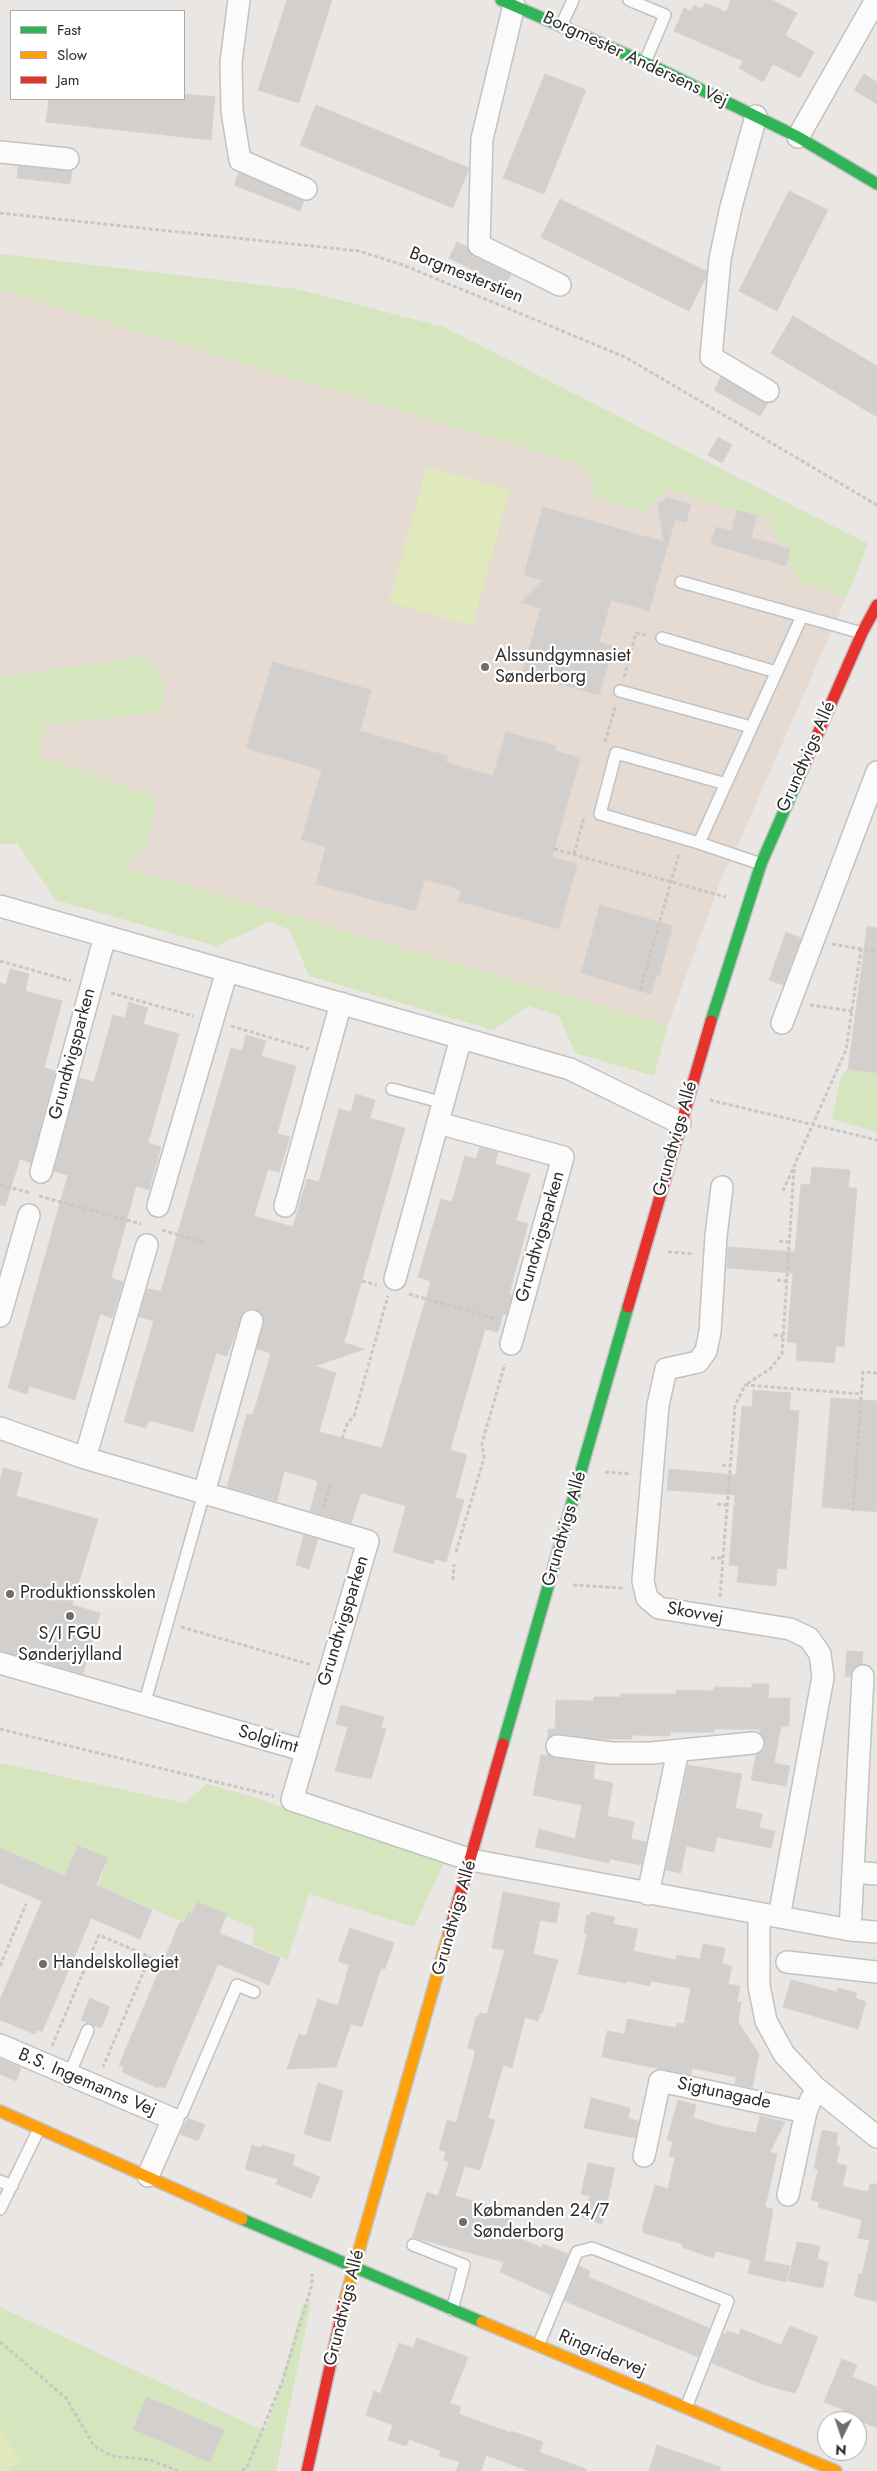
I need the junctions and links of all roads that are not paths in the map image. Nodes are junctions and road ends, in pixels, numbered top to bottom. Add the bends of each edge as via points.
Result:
1 (238, 0) edge
2 (573, 0) edge
3 (629, 0) edge
4 (876, 0) edge
5 (508, 3) edge
6 (562, 26) junction
7 (644, 62) junction
8 (756, 116) junction
9 (798, 137) junction
10 (0, 152) edge
11 (68, 159) dead end
12 (877, 184) edge
13 (306, 189) dead end
14 (560, 285) dead end
15 (768, 391) dead end
16 (681, 582) dead end
17 (877, 605) edge
18 (802, 616) junction
19 (862, 633) junction
20 (662, 638) road end
21 (776, 672) junction
22 (620, 690) road end
23 (751, 728) junction
24 (877, 772) edge
25 (726, 784) junction
26 (699, 843) junction
27 (760, 864) junction
28 (0, 906) edge
29 (105, 936) junction
30 (227, 970) junction
31 (341, 1003) junction
32 (782, 1023) dead end
33 (461, 1038) junction
34 (392, 1089) dead end
35 (441, 1113) junction
36 (680, 1123) junction
37 (41, 1172) dead end
38 (722, 1187) dead end
39 (158, 1206) dead end
40 (285, 1206) dead end
41 (29, 1215) dead end
42 (150, 1233) road end
43 (393, 1284) road end
44 (0, 1316) edge
45 (252, 1321) dead end
46 (514, 1334) road end
47 (0, 1428) edge
48 (85, 1458) junction
49 (204, 1493) junction
50 (0, 1663) edge
51 (863, 1676) dead end
52 (144, 1704) junction
53 (753, 1743) dead end
54 (557, 1746) dead end
55 (306, 1751) junction
56 (678, 1752) junction
57 (471, 1860) junction
58 (853, 1872) junction
59 (877, 1874) edge
60 (648, 1894) junction
61 (769, 1916) junction
62 (850, 1930) junction
63 (877, 1932) edge
64 (787, 1962) dead end
65 (877, 1972) edge
66 (254, 1992) dead end
67 (88, 2030) dead end
68 (0, 2045) edge
69 (69, 2075) junction
70 (816, 2087) junction
71 (0, 2111) edge
72 (806, 2112) junction
73 (173, 2119) junction
74 (39, 2129) junction
75 (877, 2137) edge
76 (644, 2156) dead end
77 (148, 2176) junction
78 (0, 2180) edge
79 (12, 2186) junction
80 (788, 2195) dead end
81 (0, 2209) edge
82 (413, 2245) dead end
83 (354, 2269) junction
84 (452, 2310) junction
85 (538, 2346) junction
86 (686, 2408) junction
87 (307, 2471) edge
88 (836, 2471) edge

1 - 13 street via 232,110 240,160
2 - 6 lane
3 - 7 lane via 665,15
4 - 9 street
5 - 6 street, Borgmester Andersens Vej
5 - 14 street, Borgmester Andersens Vej via 482,139 479,245
6 - 7 street, Borgmester Andersens Vej
7 - 8 street, Borgmester Andersens Vej
8 - 9 street, Borgmester Andersens Vej
8 - 15 street via 720,259 711,357
9 - 12 street, Borgmester Andersens Vej
10 - 11 street
16 - 18 lane
17 - 19 street, Grundtvigs Allé
18 - 19 lane
18 - 21 lane
19 - 27 street, Grundtvigs Allé
20 - 21 lane
21 - 23 lane
22 - 23 lane
23 - 25 lane
24 - 32 street
25 - 26 lane
25 - 26 lane via 616,753 600,814
26 - 27 lane
27 - 36 street, Grundtvigs Allé
28 - 29 street
29 - 30 street
29 - 37 street, Grundtvigsparken
30 - 31 street
30 - 39 street
31 - 33 street
31 - 40 street
33 - 35 street
33 - 36 street via 570,1069
34 - 35 lane
35 - 43 street
35 - 46 street, Grundtvigsparken via 564,1157
36 - 57 street, Grundtvigs Allé
38 - 61 street, Skovvej via 706,1351 698,1362 666,1369 658,1405 643,1581 647,1598 659,1608 790,1629 809,1638 820,1654 823,1677
41 - 44 street
42 - 48 street
45 - 49 street
47 - 48 street, Grundtvigsparken
48 - 49 street, Grundtvigsparken
49 - 52 lane
49 - 55 street, Grundtvigsparken via 368,1541
50 - 52 street, Solglimt
51 - 58 street
52 - 55 street, Solglimt
53 - 56 street
54 - 56 street via 611,1753
55 - 57 street, Solglimt via 292,1800
56 - 60 street
57 - 60 street
57 - 83 street, Grundtvigs Allé
58 - 59 street
58 - 62 street
60 - 61 street
61 - 62 street
61 - 70 street via 759,1986 766,2021 784,2054
62 - 63 street
64 - 65 street
66 - 73 lane via 237,1985 182,2113
67 - 69 lane
68 - 69 street, B.S. Ingemanns Vej
69 - 73 street, B.S. Ingemanns Vej
70 - 72 street
70 - 75 street
71 - 74 street
72 - 76 street, Sigtunagade via 660,2080
72 - 80 street
73 - 77 street, B.S. Ingemanns Vej
74 - 77 street
74 - 79 lane
77 - 83 street
78 - 79 lane
79 - 81 lane
82 - 84 lane via 464,2265
83 - 84 street, Ringridervej
83 - 87 street, Grundtvigs Allé
84 - 85 street, Ringridervej
85 - 86 street, Ringridervej
85 - 86 lane via 577,2252 592,2248 728,2301
86 - 88 street, Ringridervej

